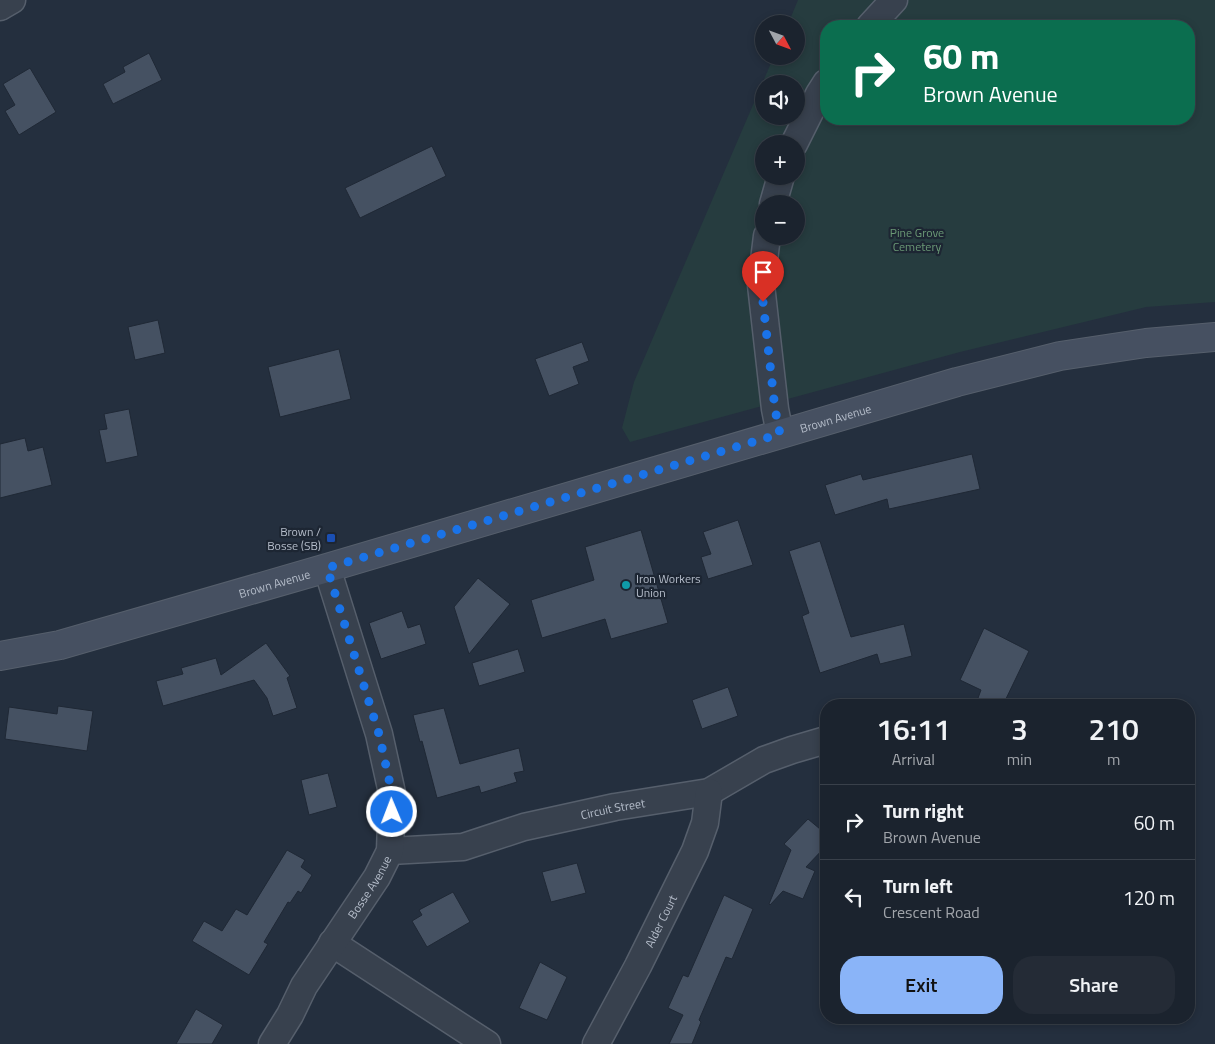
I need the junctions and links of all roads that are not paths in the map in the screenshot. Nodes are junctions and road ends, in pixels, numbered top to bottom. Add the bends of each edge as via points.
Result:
1 (12, 0) edge
2 (894, 0) edge
3 (0, 7) edge
4 (876, 20) edge
5 (820, 92) edge
6 (798, 135) edge
7 (766, 245) edge
8 (1215, 337) edge
9 (780, 434) junction
10 (327, 568) junction
11 (0, 656) edge
12 (820, 742) edge
13 (709, 792) junction
14 (390, 851) junction
15 (332, 943) junction
16 (272, 1044) edge
17 (487, 1044) edge
18 (596, 1044) edge

1 - 3 street
2 - 4 street
5 - 6 street
7 - 9 street via 761,284
8 - 9 main road, Brown Avenue via 1060,356 956,382
9 - 10 main road, Brown Avenue
10 - 11 main road, Brown Avenue via 60,645
10 - 14 street, Bosse Avenue via 389,776 392,793
12 - 13 street, Circuit Street via 764,760
13 - 14 street, Circuit Street via 615,807 524,827 463,847
13 - 18 street, Alder Court via 705,823 694,852
14 - 15 street, Bosse Avenue via 377,877
15 - 16 street, Bosse Avenue
15 - 17 street

